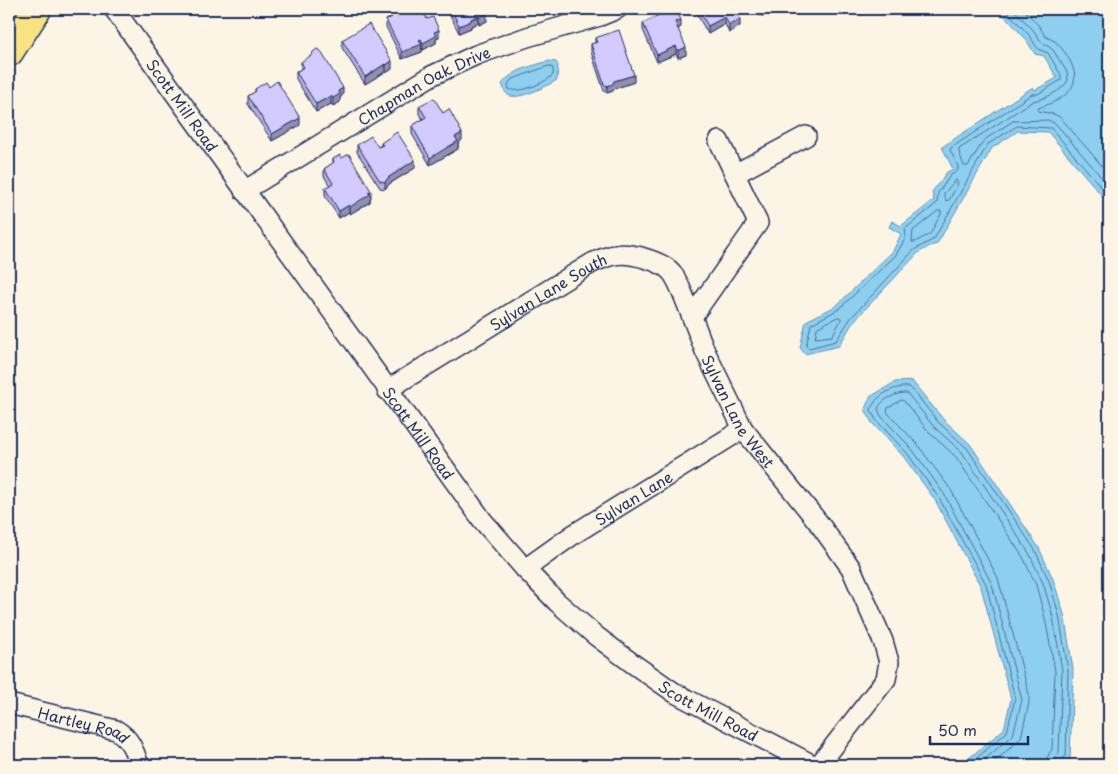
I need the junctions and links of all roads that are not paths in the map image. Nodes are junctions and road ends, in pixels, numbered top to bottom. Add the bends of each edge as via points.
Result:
1 (36, 9) edge
2 (617, 9) edge
3 (115, 10) edge
4 (9, 44) edge
5 (9, 52) edge
6 (806, 136) dead end
7 (719, 141) dead end
8 (735, 174) junction
9 (244, 191) junction
10 (692, 317) junction
11 (387, 390) junction
12 (743, 429) junction
13 (525, 569) junction
14 (9, 704) edge
15 (139, 765) edge
16 (812, 765) edge
17 (819, 765) edge

1 - 4 highway
1 - 5 highway
2 - 9 street, Chapman Oak Drive via 476,55 431,76
3 - 9 street, Scott Mill Road
6 - 8 street
7 - 8 street
8 - 10 street via 758,223
9 - 11 street, Scott Mill Road
10 - 11 street, Sylvan Lane South via 672,272 661,264 630,255 606,256
10 - 12 street, Sylvan Lane West
11 - 13 street, Scott Mill Road via 483,521
12 - 13 street, Sylvan Lane via 574,534
12 - 17 street, Sylvan Lane West via 851,568 889,662 886,679
13 - 16 street, Scott Mill Road via 596,636 675,693
14 - 15 street, Hartley Road via 116,730 134,747

